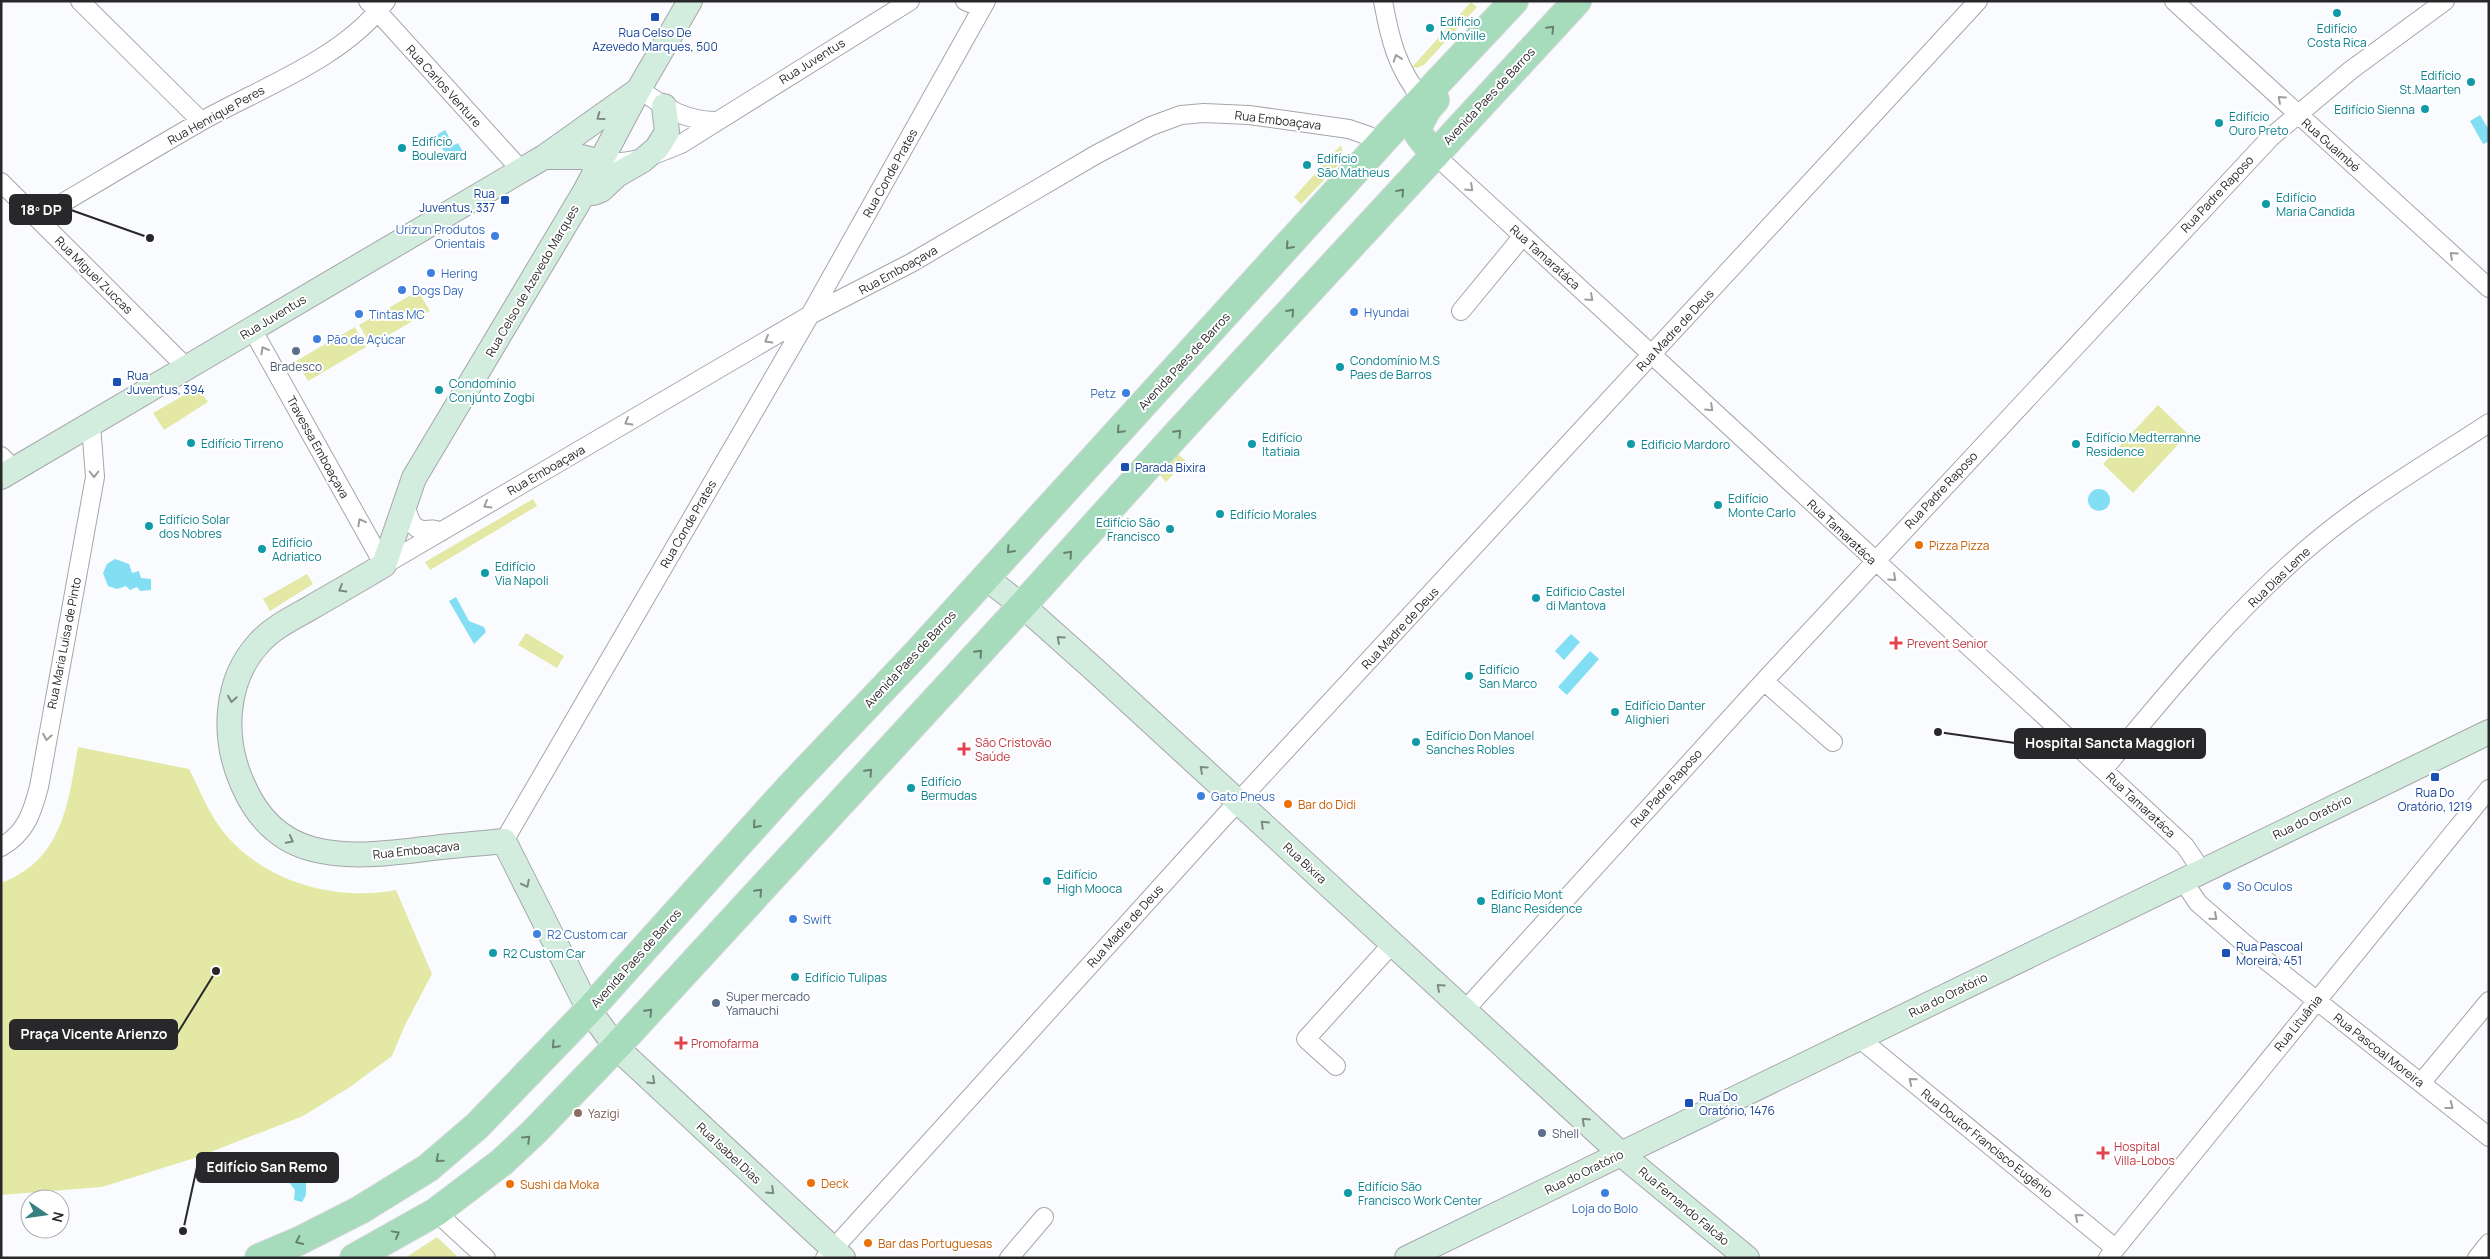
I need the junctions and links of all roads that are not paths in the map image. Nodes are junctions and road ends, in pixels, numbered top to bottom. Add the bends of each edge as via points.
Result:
1 (80, 1) edge
2 (690, 1) edge
3 (910, 1) edge
4 (965, 1) edge
5 (1383, 1) edge
6 (1577, 1) edge
7 (1978, 1) edge
8 (2174, 1) edge
9 (2445, 1) edge
10 (1512, 3) edge
11 (984, 4) edge
12 (377, 5) edge
13 (639, 88) junction
14 (1422, 99) junction
15 (664, 106) junction
16 (2298, 114) junction
17 (201, 121) junction
18 (715, 121) junction
19 (1380, 144) junction
20 (1435, 155) junction
21 (544, 157) junction
22 (643, 160) junction
23 (601, 162) junction
24 (521, 170) junction
25 (1, 182) edge
26 (584, 193) junction
27 (37, 218) junction
28 (1522, 237) junction
29 (2489, 288) edge
30 (1461, 310) dead end
31 (810, 316) junction
32 (252, 329) junction
33 (1653, 355) junction
34 (187, 368) junction
35 (2489, 423) edge
36 (91, 425) junction
37 (5, 467) edge
38 (405, 503) junction
39 (441, 532) junction
40 (1874, 562) junction
41 (384, 565) junction
42 (985, 577) junction
43 (1022, 606) junction
44 (1764, 681) junction
45 (2489, 732) edge
46 (1833, 742) dead end
47 (2103, 770) junction
48 (2489, 789) edge
49 (1239, 802) junction
50 (504, 840) junction
51 (2, 845) edge
52 (2192, 876) junction
53 (1392, 944) junction
54 (2316, 1000) junction
55 (2488, 1001) edge
56 (589, 1010) junction
57 (1465, 1010) junction
58 (1859, 1038) junction
59 (616, 1048) junction
60 (1336, 1066) dead end
61 (2421, 1083) junction
62 (2489, 1137) edge
63 (1621, 1154) junction
64 (436, 1212) junction
65 (1044, 1217) dead end
66 (2489, 1243) edge
67 (2112, 1253) edge
68 (833, 1255) edge
69 (259, 1258) edge
70 (354, 1258) edge
71 (486, 1258) edge
72 (1009, 1258) edge
73 (1407, 1258) edge
74 (1747, 1258) edge
75 (2477, 1258) edge

1 - 17 street
2 - 13 street, Rua Celso de Azevedo Marques
3 - 18 street, Rua Juventus
4 - 11 street
14 -> 5 street via 1399,65 1388,34
20 -> 6 main road, Avenida Paes de Barros
7 - 33 street, Rua Madre de Deus
16 -> 8 street, Rua Guaimbé
9 - 16 street, Rua Padre Raposo via 2351,70
10 - 14 main road, Avenida Paes de Barros
10 - 20 main road via 1500,31 1422,117 1417,128 1419,135
11 - 31 street, Rua Conde Prates
12 - 17 street, Rua Henrique Peres via 350,39
12 - 24 street, Rua Carlos Venture
13 - 15 street
13 -> 21 street, Rua Juventus
13 - 23 street, Rua Celso de Azevedo Marques
14 - 19 main road, Avenida Paes de Barros
15 - 18 street via 678,115
15 - 22 street via 667,132 657,148
29 -> 16 street, Rua Guaimbé
16 - 40 street, Rua Padre Raposo via 2258,150
17 - 27 street, Rua Henrique Peres
18 - 22 street, Rua Juventus via 681,144
19 - 31 street, Rua Emboaçava via 1358,132 1306,123 1204,113 1181,115 1151,126 1097,154 911,263
19 -> 42 main road, Avenida Paes de Barros
20 -> 28 street, Rua Tamaratáca
43 -> 20 main road, Avenida Paes de Barros
21 - 23 street, Rua Juventus via 582,157
21 - 24 street, Rua Juventus
22 - 23 street, Rua Juventus
22 - 26 street via 617,175 601,190
23 - 26 street, Rua Celso de Azevedo Marques
24 - 32 street, Rua Juventus
25 - 27 street, Rua Miguel Zuccas
26 - 38 street, Rua Celso de Azevedo Marques via 414,478
27 - 34 street, Rua Miguel Zuccas
28 - 30 street
28 -> 33 street, Rua Tamaratáca
31 -> 39 street, Rua Emboaçava
31 - 50 street, Rua Conde Prates
32 - 34 street, Rua Juventus
41 -> 32 street, Travessa Emboaçava
33 -> 40 street, Rua Tamaratáca
33 - 49 street, Rua Madre de Deus
34 - 36 street, Rua Juventus
35 - 47 street, Rua Dias Leme via 2338,523 2300,555 2263,589 2183,676
36 - 37 street, Rua Juventus
36 -> 51 street, Rua Maria Luisa de Pinto via 95,476 39,787 28,824 18,836
38 - 39 street via 410,520 417,528 433,528
38 - 41 street, Rua Celso de Azevedo Marques
39 - 41 street, Rua Emboaçava
40 - 44 street, Rua Padre Raposo
40 -> 47 street, Rua Tamaratáca
41 -> 50 street, Rua Emboaçava via 286,622 259,642 239,672 231,697 229,723 232,755 241,781 251,803 269,825 288,840 311,848 378,855
42 - 43 street, Rua Bixira
42 -> 56 main road, Avenida Paes de Barros
49 -> 43 street, Rua Bixira
59 -> 43 main road, Avenida Paes de Barros
44 - 46 street
44 - 57 street, Rua Padre Raposo
45 - 52 street, Rua do Oratório
47 - 52 street, Rua Tamaratáca via 2185,846
48 - 54 street, Rua Lituânia
53 -> 49 street, Rua Bixira
49 - 68 street, Rua Madre de Deus
50 -> 56 street
52 -> 54 street, Rua Pascoal Moreira via 2198,903
52 - 58 street, Rua do Oratório
57 -> 53 street, Rua Bixira
53 - 60 street via 1306,1039
54 - 61 street, Rua Pascoal Moreira
54 - 67 street, Rua Lituânia
55 - 61 street
56 - 59 street
56 -> 69 main road, Avenida Paes de Barros via 477,1126 428,1168 360,1210
63 -> 57 street, Rua Bixira
58 - 63 street, Rua do Oratório
67 -> 58 street, Rua Doutor Francisco Eugênio
64 -> 59 main road, Avenida Paes de Barros via 502,1162
59 -> 68 street, Rua Isabel Dias
61 -> 62 street, Rua Pascoal Moreira
63 - 73 street, Rua do Oratório
63 - 74 street, Rua Fernando Falcão
70 -> 64 main road, Avenida Paes de Barros
64 - 71 street
65 - 72 street
66 - 75 street

